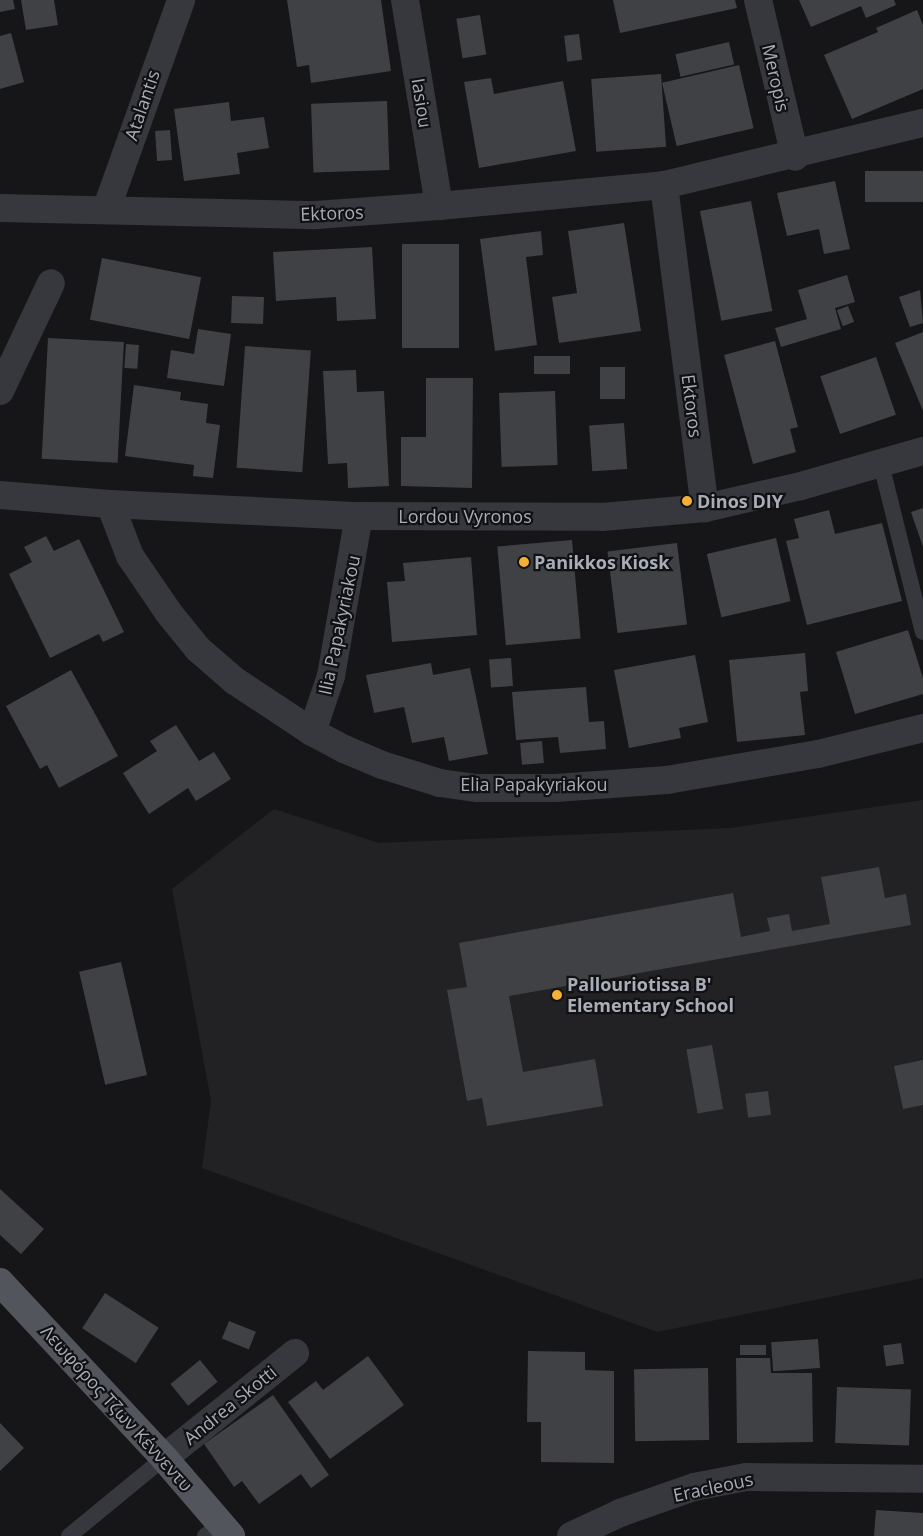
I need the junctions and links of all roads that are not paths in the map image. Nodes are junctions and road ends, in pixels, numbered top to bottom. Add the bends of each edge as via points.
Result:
1 (180, 0) edge
2 (405, 0) edge
3 (758, 0) edge
4 (923, 123) edge
5 (795, 156) junction
6 (664, 185) junction
7 (439, 206) junction
8 (0, 208) edge
9 (106, 210) junction
10 (51, 283) dead end
11 (0, 391) edge
12 (923, 451) edge
13 (882, 464) junction
14 (0, 495) edge
15 (110, 504) junction
16 (705, 508) junction
17 (360, 516) junction
18 (923, 632) edge
19 (923, 728) edge
20 (312, 732) junction
21 (0, 1282) edge
22 (295, 1353) dead end
23 (164, 1458) junction
24 (923, 1478) edge
25 (219, 1532) edge
26 (69, 1536) edge
27 (570, 1536) edge

1 - 9 street, Atalantis
2 - 7 street, Iasiou
3 - 5 street, Meropis
4 - 5 street, Ektoros
5 - 6 street, Ektoros
6 - 7 street, Ektoros
6 - 16 street, Ektoros
7 - 9 street, Ektoros via 316,215
8 - 9 street, Ektoros
10 - 11 street
12 - 13 street, Lordou Vyronos
13 - 16 street, Lordou Vyronos
13 - 18 lane
14 - 15 street, Lordou Vyronos
15 - 17 street, Lordou Vyronos
15 - 20 street, Elia Papakyriakou via 130,556 198,649 235,681
16 - 17 street, Lordou Vyronos via 602,517
17 - 20 street, Ilia Papakyriakou via 330,682
19 - 20 street, Elia Papakyriakou via 818,754 682,778 556,788 477,788 440,783 382,765
21 - 23 main road, Λεωφόρος Τζων Κέννεντυ
22 - 23 street, Andrea Skotti
23 - 25 main road, Λεωφόρος Τζων Κέννεντυ
23 - 26 lane
24 - 27 street, Eracleous via 746,1477 694,1487 620,1513

